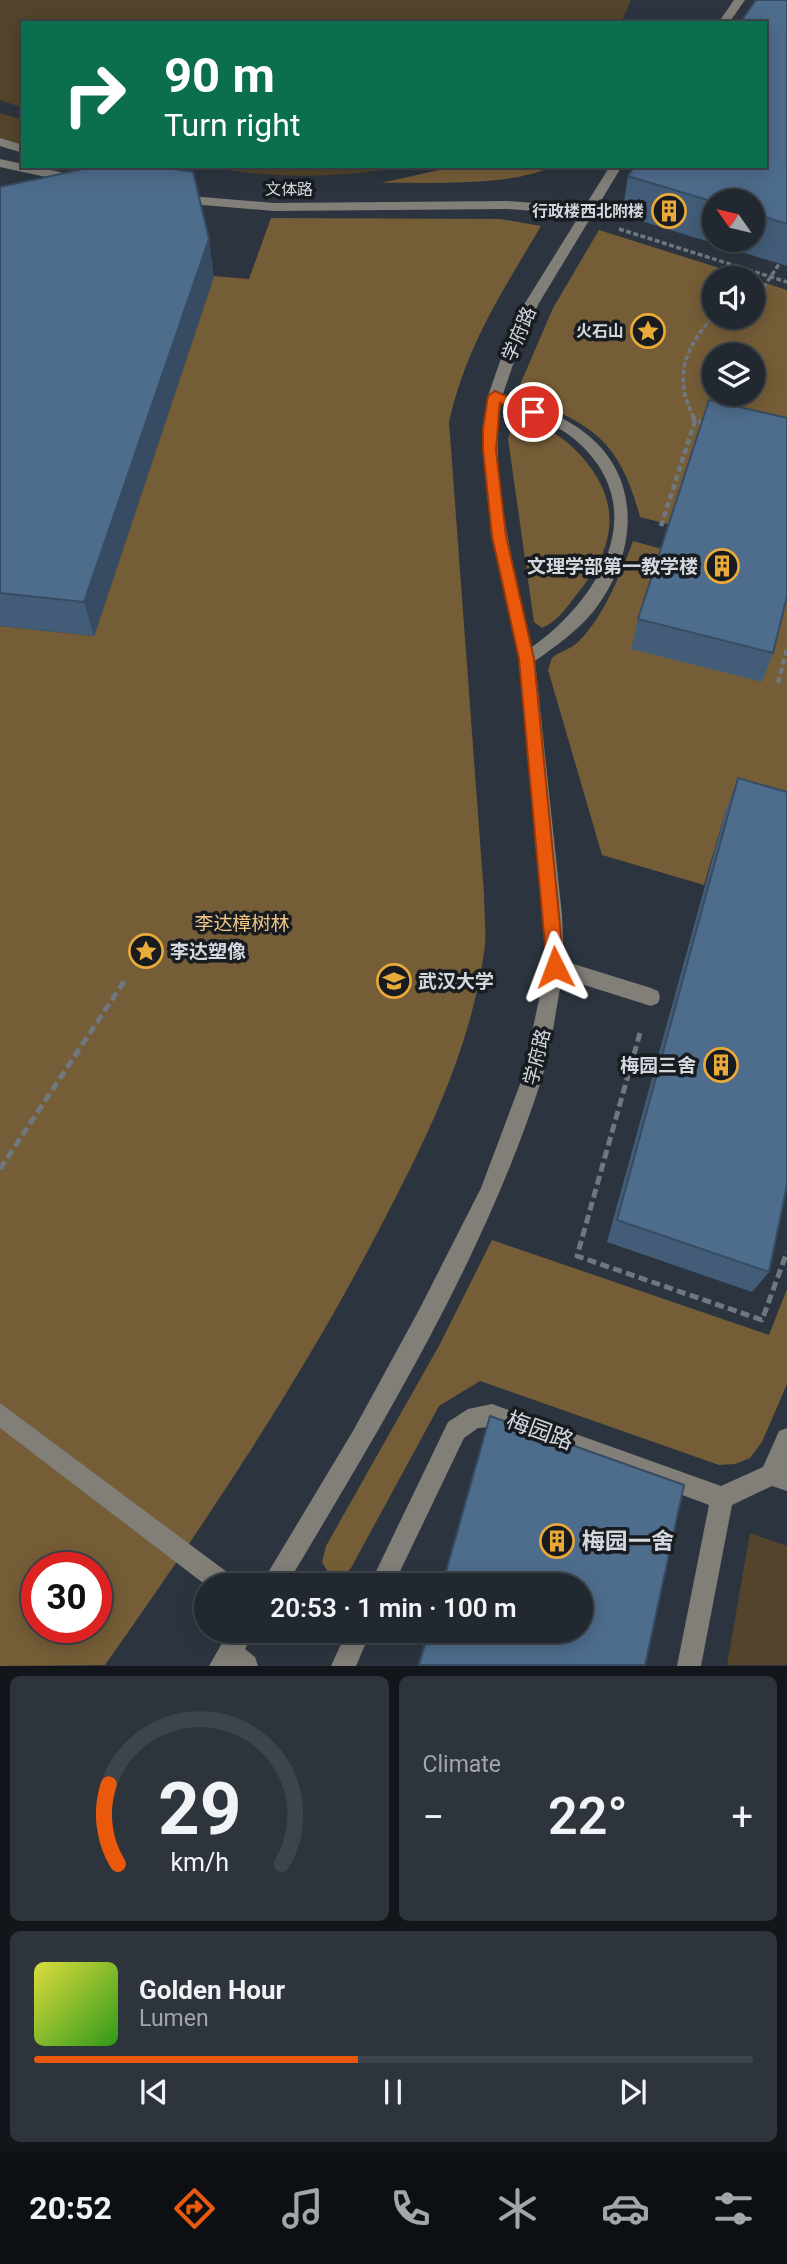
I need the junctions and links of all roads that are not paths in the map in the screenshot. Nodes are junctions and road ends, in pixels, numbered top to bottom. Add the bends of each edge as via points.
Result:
1 (740, 0) edge
2 (724, 21) edge
3 (0, 142) edge
4 (21, 148) edge
5 (0, 163) edge
6 (21, 166) edge
7 (37, 168) edge
8 (616, 168) edge
9 (59, 171) edge
10 (95, 184) edge
11 (158, 196) edge
12 (582, 218) junction
13 (495, 396) junction
14 (527, 659) junction
15 (555, 967) junction
16 (651, 997) road end
17 (0, 1414) edge
18 (787, 1439) edge
19 (779, 1478) edge
20 (722, 1497) junction
21 (210, 1573) edge
22 (280, 1573) edge
23 (387, 1573) edge
24 (239, 1643) edge
25 (353, 1643) edge
26 (232, 1661) edge
27 (343, 1665) edge
28 (689, 1665) edge

1 - 2 street
3 - 4 street
5 - 6 street
7 - 9 street
8 - 12 street, 学府路
9 - 10 street
11 - 12 street, 文体路 via 254,207 507,205
12 - 13 street, 学府路 via 532,303
13 - 14 street, 学府路 via 489,429 499,536
13 - 14 street via 553,420 584,439 608,467 623,511 617,550 599,589 569,627
14 - 15 street, 学府路
15 - 16 street
15 - 22 street, 学府路 via 532,1079 489,1193 361,1439
17 - 21 street
18 - 19 street
19 - 20 street
20 - 23 street, 梅园路 via 483,1413 456,1430
20 - 28 street
24 - 26 street
25 - 27 street

